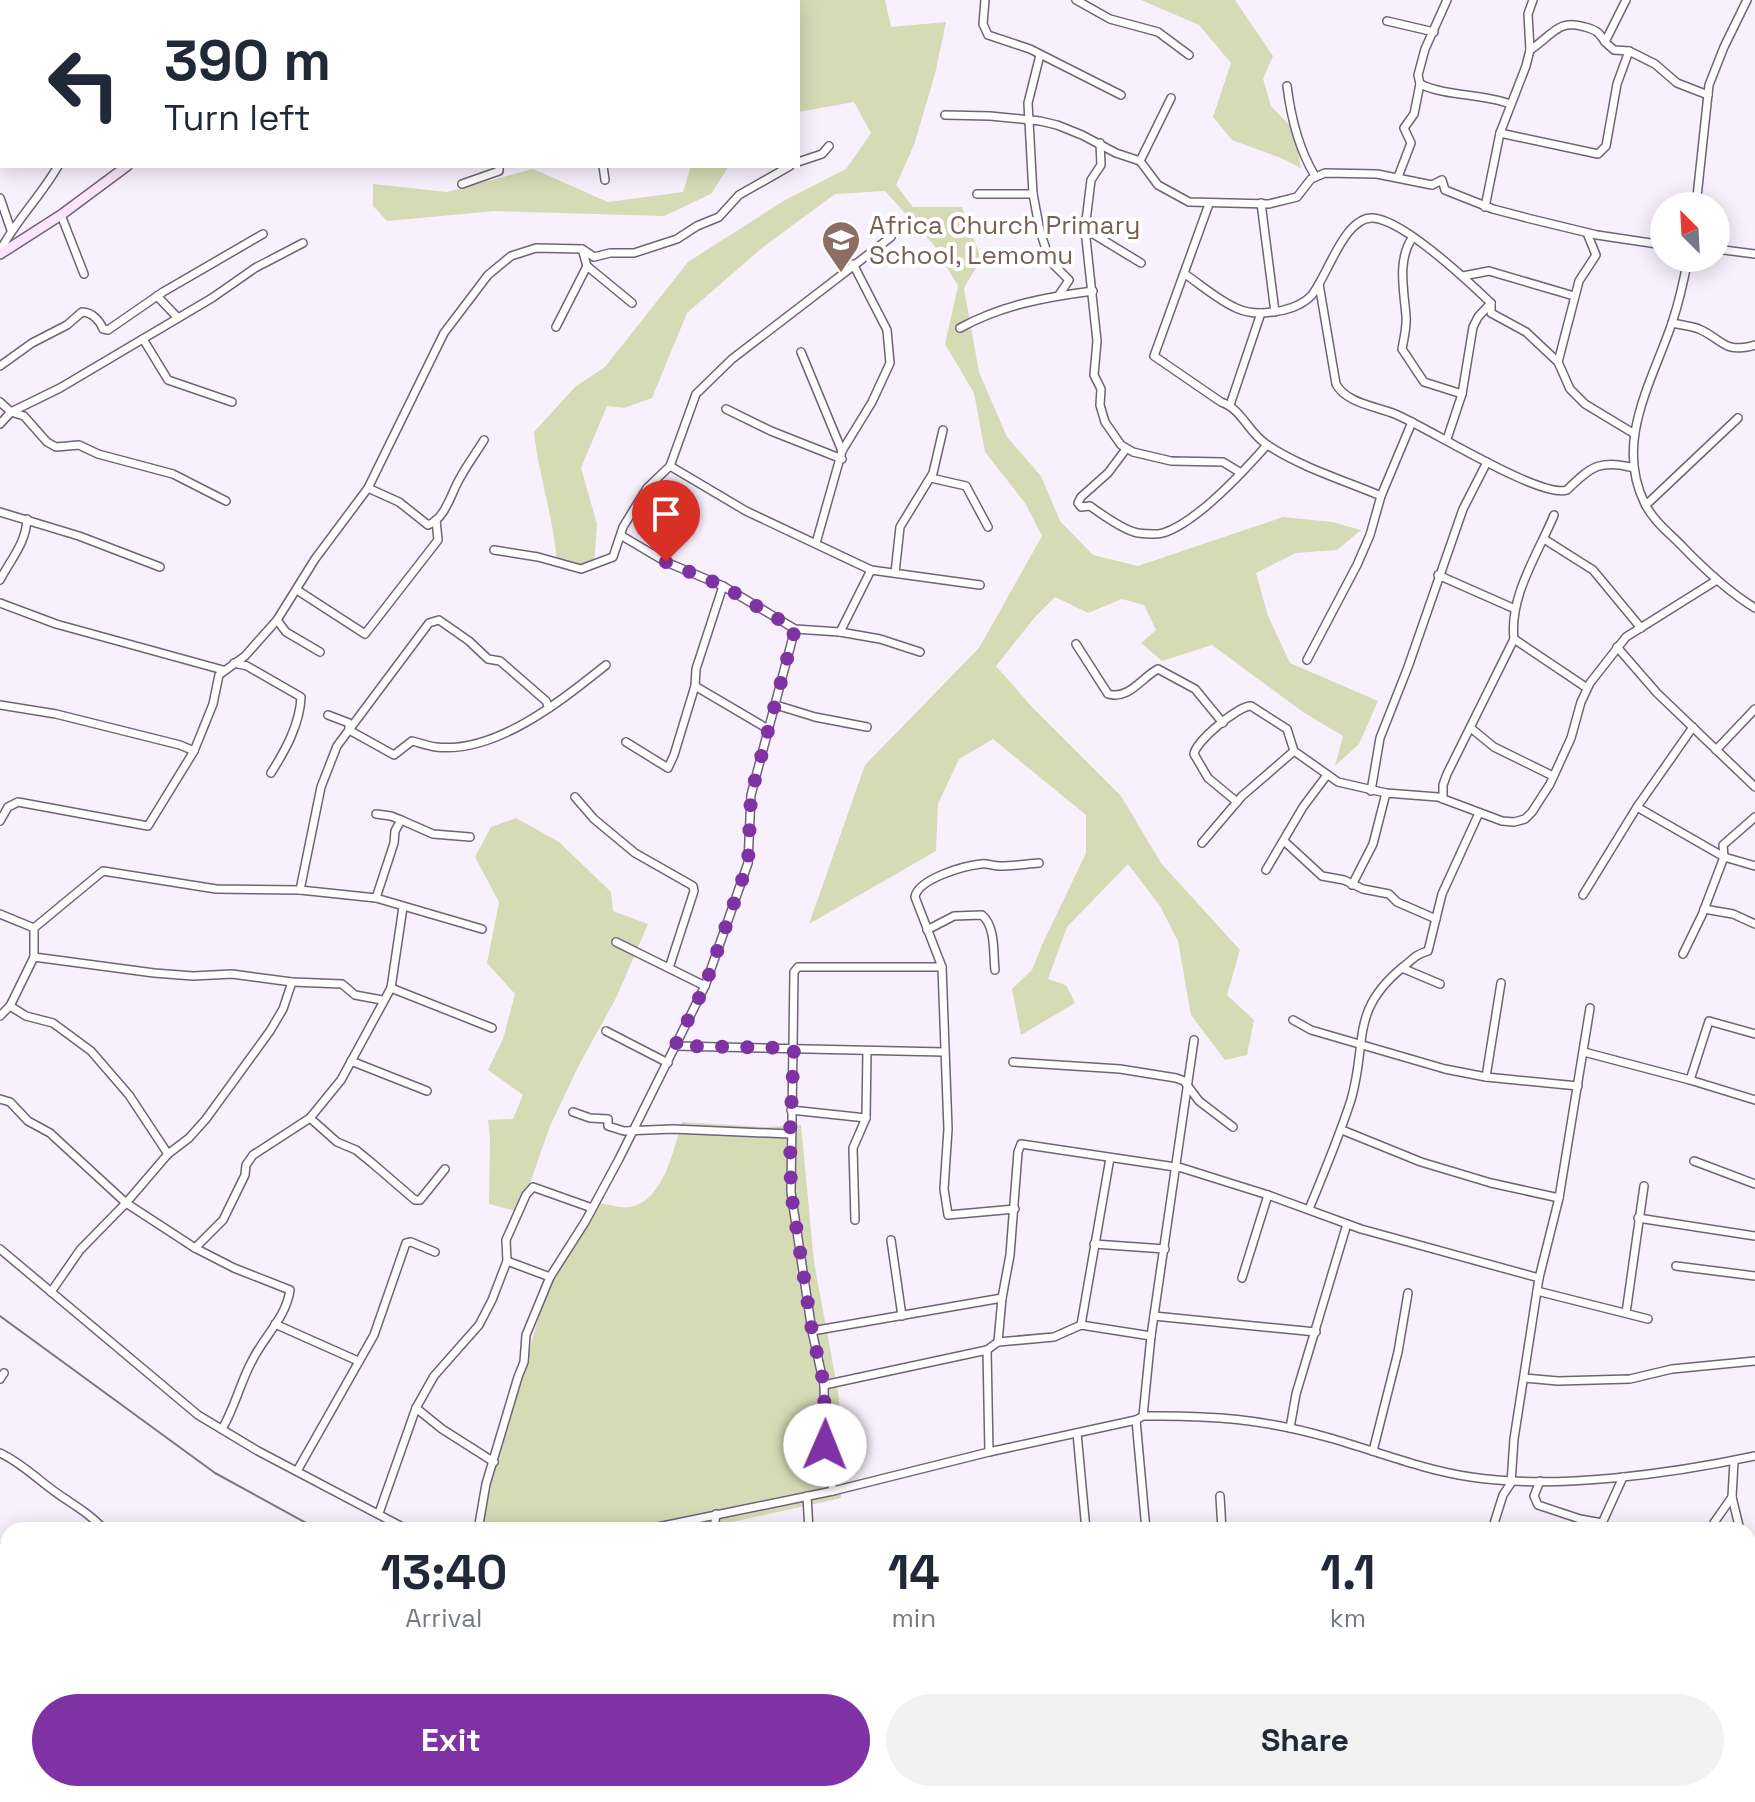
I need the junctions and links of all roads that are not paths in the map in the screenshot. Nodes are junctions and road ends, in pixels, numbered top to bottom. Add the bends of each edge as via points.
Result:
1 (985, 0) edge
2 (1076, 0) edge
3 (1447, 0) edge
4 (1533, 0) edge
5 (1626, 0) edge
6 (1747, 0) edge
7 (1387, 21) dead end
8 (1434, 32) junction
9 (1529, 37) junction
10 (1605, 42) junction
11 (1540, 43) junction
12 (1530, 50) junction
13 (1629, 51) junction
14 (1040, 55) junction
15 (1189, 55) dead end
16 (1420, 84) junction
17 (1287, 86) dead end
18 (1121, 95) dead end
19 (1708, 95) junction
20 (1171, 98) dead end
21 (1510, 104) junction
22 (945, 115) dead end
23 (1029, 120) junction
24 (1500, 133) junction
25 (1100, 143) junction
26 (829, 146) dead end
27 (800, 161) edge
28 (1140, 161) junction
29 (57, 168) edge
30 (124, 168) edge
31 (499, 168) edge
32 (603, 168) edge
33 (786, 168) edge
34 (1315, 176) junction
35 (1398, 177) junction
36 (605, 180) dead end
37 (462, 184) dead end
38 (1698, 192) edge
39 (977, 194) dead end
40 (1033, 194) junction
41 (0, 198) edge
42 (1192, 203) junction
43 (1261, 203) junction
44 (1209, 204) junction
45 (1485, 207) junction
46 (1204, 213) junction
47 (61, 215) junction
48 (1085, 229) junction
49 (11, 230) junction
50 (1587, 233) junction
51 (263, 234) dead end
52 (891, 237) dead end
53 (1412, 238) junction
54 (303, 243) dead end
55 (1650, 244) edge
56 (582, 249) junction
57 (1730, 251) edge
58 (0, 252) edge
59 (1755, 254) edge
60 (1141, 263) dead end
61 (853, 264) junction
62 (587, 266) junction
63 (1685, 272) edge
64 (84, 274) dead end
65 (1185, 274) junction
66 (1463, 276) junction
67 (1319, 284) junction
68 (1093, 291) junction
69 (1059, 295) junction
70 (157, 296) junction
71 (1574, 296) junction
72 (632, 303) dead end
73 (1491, 303) junction
74 (1275, 312) junction
75 (1261, 313) junction
76 (178, 318) junction
77 (1672, 323) junction
78 (556, 327) dead end
79 (960, 328) dead end
80 (143, 339) junction
81 (1755, 345) edge
82 (801, 352) dead end
83 (1558, 362) junction
84 (0, 366) edge
85 (1462, 394) junction
86 (0, 402) edge
87 (232, 402) dead end
88 (1230, 405) junction
89 (726, 409) dead end
90 (11, 412) junction
91 (1738, 418) dead end
92 (1412, 422) junction
93 (0, 424) edge
94 (943, 430) dead end
95 (1633, 433) junction
96 (1447, 439) junction
97 (484, 440) dead end
98 (1267, 445) junction
99 (1126, 449) junction
100 (842, 455) junction
101 (1487, 462) junction
102 (670, 466) junction
103 (1634, 468) junction
104 (1241, 473) junction
105 (931, 478) junction
106 (368, 488) junction
107 (1381, 496) junction
108 (226, 501) dead end
109 (1646, 505) junction
110 (0, 512) edge
111 (1554, 515) dead end
112 (27, 519) junction
113 (436, 520) junction
114 (988, 527) dead end
115 (622, 536) junction
116 (1544, 539) junction
117 (816, 543) junction
118 (494, 550) dead end
119 (160, 567) dead end
120 (871, 570) junction
121 (895, 573) junction
122 (1438, 575) junction
123 (0, 580) edge
124 (1717, 580) junction
125 (980, 585) dead end
126 (723, 586) junction
127 (297, 590) junction
128 (0, 603) edge
129 (1755, 608) edge
130 (1515, 609) junction
131 (277, 620) junction
132 (1641, 628) junction
133 (795, 629) junction
134 (840, 632) junction
135 (1514, 639) junction
136 (1076, 644) dead end
137 (1617, 647) junction
138 (320, 652) dead end
139 (920, 652) dead end
140 (1307, 660) dead end
141 (234, 663) junction
142 (606, 665) dead end
143 (223, 670) junction
144 (695, 686) junction
145 (1587, 688) junction
146 (0, 705) edge
147 (776, 705) junction
148 (549, 708) junction
149 (1755, 709) edge
150 (328, 715) dead end
151 (1223, 723) junction
152 (867, 727) dead end
153 (1693, 727) junction
154 (768, 729) junction
155 (1472, 729) junction
156 (349, 730) junction
157 (626, 742) dead end
158 (1716, 750) junction
159 (194, 751) junction
160 (1294, 751) junction
161 (271, 773) dead end
162 (1327, 775) junction
163 (1553, 776) junction
164 (1755, 787) edge
165 (1371, 791) junction
166 (1386, 793) junction
167 (575, 797) dead end
168 (1443, 799) junction
169 (1237, 802) junction
170 (1637, 807) junction
171 (1479, 813) junction
172 (376, 814) dead end
173 (1755, 817) edge
174 (401, 820) junction
175 (0, 821) edge
176 (470, 837) dead end
177 (1284, 841) junction
178 (1202, 843) dead end
179 (1724, 857) junction
180 (1039, 863) dead end
181 (1755, 866) edge
182 (1266, 870) dead end
183 (1352, 885) junction
184 (300, 890) junction
185 (1583, 895) dead end
186 (376, 898) junction
187 (403, 907) junction
188 (1704, 909) junction
189 (0, 914) edge
190 (1436, 919) junction
191 (1755, 924) edge
192 (34, 928) junction
193 (482, 929) dead end
194 (927, 930) junction
195 (616, 942) dead end
196 (1683, 954) dead end
197 (34, 957) junction
198 (942, 967) junction
199 (669, 968) junction
200 (1402, 968) junction
201 (995, 970) dead end
202 (292, 982) junction
203 (1501, 983) dead end
204 (1440, 984) dead end
205 (705, 986) junction
206 (391, 988) junction
207 (382, 1000) junction
208 (10, 1006) junction
209 (1590, 1008) dead end
210 (0, 1016) edge
211 (1293, 1020) dead end
212 (492, 1028) dead end
213 (606, 1031) dead end
214 (1755, 1034) edge
215 (1194, 1040) dead end
216 (1359, 1044) junction
217 (675, 1046) junction
218 (794, 1048) junction
219 (867, 1051) junction
220 (944, 1052) junction
221 (1584, 1052) junction
222 (351, 1061) junction
223 (1013, 1062) dead end
224 (668, 1063) junction
225 (1486, 1077) junction
226 (1690, 1080) junction
227 (1578, 1086) junction
228 (1188, 1089) junction
229 (427, 1091) dead end
230 (0, 1099) edge
231 (1755, 1100) edge
232 (791, 1110) junction
233 (573, 1112) dead end
234 (310, 1118) junction
235 (866, 1118) junction
236 (1233, 1127) dead end
237 (1342, 1130) junction
238 (631, 1131) junction
239 (790, 1134) junction
240 (168, 1154) junction
241 (1110, 1158) junction
242 (1694, 1161) dead end
243 (1177, 1168) junction
244 (445, 1169) dead end
245 (1755, 1184) edge
246 (1644, 1186) dead end
247 (1268, 1195) junction
248 (1559, 1198) junction
249 (126, 1203) junction
250 (592, 1208) junction
251 (1015, 1209) junction
252 (1309, 1209) junction
253 (1638, 1218) junction
254 (855, 1220) dead end
255 (1347, 1224) junction
256 (1755, 1236) edge
257 (891, 1240) dead end
258 (1094, 1244) junction
259 (195, 1248) junction
260 (0, 1249) edge
261 (1165, 1249) junction
262 (435, 1252) dead end
263 (507, 1261) junction
264 (1676, 1266) dead end
265 (1755, 1276) edge
266 (550, 1277) junction
267 (1242, 1278) dead end
268 (1539, 1278) junction
269 (1537, 1291) junction
270 (51, 1292) junction
271 (1408, 1293) dead end
272 (1002, 1298) junction
273 (1626, 1313) junction
274 (902, 1316) junction
275 (1154, 1316) junction
276 (1648, 1319) dead end
277 (275, 1324) junction
278 (1081, 1325) junction
279 (812, 1331) junction
280 (1316, 1332) junction
281 (1151, 1336) junction
282 (998, 1342) junction
283 (987, 1350) junction
284 (358, 1361) junction
285 (1755, 1361) edge
286 (1524, 1378) junction
287 (824, 1385) junction
288 (416, 1408) junction
289 (1140, 1418) junction
290 (1290, 1428) junction
291 (222, 1429) junction
292 (1077, 1433) junction
293 (1373, 1451) junction
294 (989, 1452) junction
295 (0, 1453) edge
296 (1755, 1456) edge
297 (1734, 1461) junction
298 (494, 1462) junction
299 (297, 1471) junction
300 (1623, 1477) junction
301 (1540, 1481) junction
302 (1511, 1483) junction
303 (833, 1491) junction
304 (807, 1496) junction
305 (1220, 1496) dead end
306 (1732, 1497) junction
307 (379, 1513) junction
308 (716, 1514) junction
309 (97, 1522) edge
310 (394, 1522) edge
311 (479, 1522) edge
312 (683, 1522) edge
313 (715, 1522) edge
314 (809, 1522) edge
315 (1082, 1522) edge
316 (1146, 1522) edge
317 (1222, 1522) edge
318 (1495, 1522) edge
319 (1589, 1522) edge
320 (1603, 1522) edge
321 (1715, 1522) edge
322 (1738, 1522) edge

1 - 14 street via 983,24 988,35
2 - 15 street via 1110,19 1158,32
3 - 8 street
4 - 9 street
5 - 10 street
6 - 19 street
7 - 8 street
8 - 16 street via 1418,75
9 - 11 street
9 - 12 street
10 - 11 street via 1598,31 1573,23
10 - 13 street via 1614,50
11 - 12 street
12 - 21 street
13 - 19 street via 1677,83
13 - 24 street via 1603,151
14 - 18 street
14 - 23 street via 1030,88
16 - 21 street
16 - 35 street via 1414,114 1404,128 1411,143
17 - 34 street via 1294,126
19 - 38 street
20 - 28 street
21 - 24 street
22 - 23 street
23 - 25 street
23 - 40 street
24 - 45 street
25 - 28 street
25 - 48 street via 1101,165 1091,180
26 - 27 street
28 - 42 street via 1158,185
29 - 49 street
30 - 47 main road
31 - 37 street
32 - 36 street
33 - 56 street via 739,195 719,217 677,239 634,253 594,257
34 - 35 street
34 - 43 street via 1297,197
35 - 45 street via 1432,185 1442,180 1445,190
39 - 40 street
40 - 69 street via 1050,261 1069,280
41 - 49 street
42 - 44 street
42 - 46 street
43 - 44 street
43 - 74 street
44 - 46 street
45 - 50 street
46 - 65 street
47 - 58 main road
47 - 64 street
48 - 60 street
48 - 68 street
49 - 58 street
50 - 55 street
50 - 71 street via 1596,255
51 - 70 street
52 - 61 street
53 - 66 street
53 - 67 street via 1377,218 1358,222
53 - 85 street via 1403,259 1407,318 1402,349 1424,382
54 - 76 street
56 - 62 street
56 - 106 street via 525,251 493,268 444,333
57 - 59 street
61 - 100 street via 887,330 890,363
61 - 102 street via 696,394
62 - 72 street
62 - 78 street
63 - 77 street
65 - 75 street via 1236,308
65 - 88 street via 1154,356
66 - 71 street via 1489,271
66 - 73 street
67 - 74 street via 1301,303
67 - 92 street via 1341,393
68 - 69 street
68 - 99 street via 1094,375 1101,389 1100,405 1111,433
69 - 79 street via 1019,303
70 - 76 street
70 - 84 street via 108,330 82,312
71 - 83 street
73 - 83 street via 1491,313 1526,332
73 - 85 street via 1473,327
74 - 75 street
75 - 88 street
76 - 80 street
77 - 81 street via 1700,329 1719,344 1740,349
77 - 95 street
80 - 87 street via 168,380
80 - 90 street
82 - 100 street
83 - 95 street via 1570,389 1585,404
85 - 96 street
86 - 90 street
88 - 98 street
89 - 100 street
90 - 93 street
90 - 108 street via 24,416 56,447 79,445 173,474
91 - 109 street
92 - 96 street
92 - 107 street
94 - 105 street
95 - 103 street
96 - 101 street
97 - 113 street
98 - 104 street
98 - 107 street
99 - 104 street via 1171,461 1223,462
99 - 104 street via 1078,503 1134,532 1163,533 1176,527
100 - 117 street
101 - 103 street via 1561,492 1604,465
101 - 122 street
102 - 115 street via 647,488
102 - 117 street via 746,511
103 - 109 street
105 - 114 street via 966,486
105 - 121 street via 900,527
106 - 113 street via 407,507 428,525
106 - 127 street
107 - 140 street via 1357,565
109 - 124 street
110 - 112 street
111 - 116 street
112 - 119 street
112 - 123 street via 23,543
113 - 127 street via 438,540 365,634
115 - 118 street via 613,557 581,569
115 - 126 street
116 - 130 street
116 - 132 street via 1593,570
117 - 120 street
120 - 121 street
120 - 134 street
121 - 125 street
122 - 130 street
122 - 165 street via 1380,738
124 - 129 street
124 - 132 street
126 - 133 street
126 - 144 street
127 - 131 street
128 - 143 street
130 - 135 street
131 - 138 street via 286,632
131 - 141 street
132 - 137 street
133 - 134 street
133 - 147 street
134 - 139 street
135 - 145 street
135 - 155 street
136 - 151 street via 1108,694 1125,695 1158,669 1195,689
137 - 145 street
137 - 153 street
141 - 143 street
141 - 161 street via 301,697 285,751
142 - 148 street
143 - 159 street
144 - 154 street
144 - 157 street via 668,768
145 - 163 street
146 - 159 street via 56,714
147 - 152 street
147 - 154 street
148 - 156 street via 502,734 463,746 412,741 394,755
148 - 156 street via 515,672 488,659 439,620 429,623
149 - 158 street
150 - 156 street via 349,723
151 - 160 street via 1251,706 1287,729
151 - 169 street via 1195,747 1194,754 1208,778
153 - 158 street
153 - 170 street
154 - 205 street via 751,795 748,863
155 - 163 street via 1523,764
155 - 168 street via 1447,774
156 - 184 street via 321,787
158 - 164 street
159 - 175 street via 148,826 18,802
160 - 162 street
160 - 169 street
162 - 165 street
162 - 177 street
163 - 171 street via 1525,819 1502,821
165 - 166 street
166 - 168 street
166 - 183 street via 1373,844
167 - 199 street via 635,853 693,886
168 - 171 street
169 - 178 street
170 - 179 street
170 - 185 street
171 - 190 street
172 - 174 street
173 - 179 street via 1723,845
174 - 176 street via 433,834
174 - 186 street
177 - 182 street
177 - 183 street via 1322,876
179 - 181 street
179 - 188 street
180 - 194 street via 980,864 922,885 915,897
183 - 190 street via 1389,894
184 - 186 street
184 - 192 street via 216,889 103,871
186 - 187 street
187 - 193 street
187 - 206 street
188 - 191 street
188 - 196 street
189 - 192 street
190 - 200 street via 1428,951
192 - 197 street
194 - 198 street
194 - 201 street via 954,916 982,915 992,931
195 - 199 street
197 - 202 street via 116,969
197 - 208 street
198 - 218 street via 795,969
198 - 220 street
199 - 205 street
200 - 204 street
200 - 216 street via 1378,989
202 - 207 street via 342,984 355,995
202 - 240 street via 270,1031 206,1119
203 - 225 street
205 - 217 street
206 - 207 street
206 - 212 street
207 - 222 street
208 - 210 street
208 - 240 street via 53,1023 91,1051 129,1095
209 - 221 street
211 - 216 street
213 - 224 street
214 - 226 street via 1709,1021
215 - 228 street
216 - 225 street
216 - 237 street via 1356,1083
217 - 218 street
217 - 224 street
218 - 219 street
218 - 232 street
219 - 220 street
219 - 235 street
220 - 251 street via 948,1215
221 - 226 street
221 - 227 street
222 - 229 street
222 - 234 street
223 - 228 street via 1120,1069 1176,1078
224 - 238 street
225 - 227 street
226 - 231 street
227 - 248 street
228 - 236 street
228 - 243 street
230 - 249 street via 50,1133
232 - 235 street
232 - 239 street
233 - 238 street via 608,1119 608,1126
234 - 244 street via 415,1200
234 - 259 street via 253,1155 223,1220
235 - 254 street via 853,1148
237 - 248 street via 1421,1162
237 - 252 street
238 - 239 street
238 - 250 street
239 - 279 street via 791,1192
240 - 249 street
241 - 243 street
241 - 251 street via 1021,1144
241 - 258 street
242 - 245 street
243 - 247 street
243 - 261 street
246 - 253 street
247 - 252 street
247 - 267 street
248 - 268 street
249 - 259 street
249 - 270 street via 80,1250
250 - 263 street via 533,1187 506,1240
250 - 266 street
251 - 272 street
252 - 255 street
253 - 256 street
253 - 273 street
255 - 268 street
255 - 280 street
257 - 274 street
258 - 261 street
258 - 278 street
259 - 277 street via 290,1290
260 - 270 street
261 - 275 street
262 - 284 street via 406,1243 374,1335
263 - 266 street
263 - 288 street via 479,1325 434,1376
264 - 265 street
266 - 298 street via 526,1335 523,1369
268 - 269 street
269 - 273 street
269 - 286 street
270 - 291 street
271 - 293 street
272 - 274 street
272 - 282 street
273 - 276 street
274 - 279 street
275 - 280 street
275 - 281 street
277 - 284 street
277 - 291 street via 251,1362
278 - 281 street
278 - 282 street via 1054,1337
279 - 287 street
280 - 290 street
281 - 289 street
282 - 283 street
283 - 287 street
283 - 294 street
284 - 299 street
285 - 286 street via 1630,1379
286 - 302 street
287 - 303 street via 825,1445
288 - 298 street
288 - 307 street
289 - 290 street via 1221,1416
289 - 292 street
289 - 316 street
290 - 293 street
291 - 299 street
292 - 294 street
292 - 315 street
293 - 302 street via 1453,1474
294 - 303 street
295 - 309 street
296 - 297 street
297 - 300 street
297 - 306 street
298 - 311 street
299 - 307 street
300 - 301 street
300 - 320 street
301 - 302 street
301 - 319 street via 1534,1496 1538,1505
302 - 318 street
303 - 304 street
304 - 308 street
304 - 314 street
305 - 317 street
306 - 321 street
306 - 322 street
307 - 310 street
308 - 312 street
308 - 313 street

